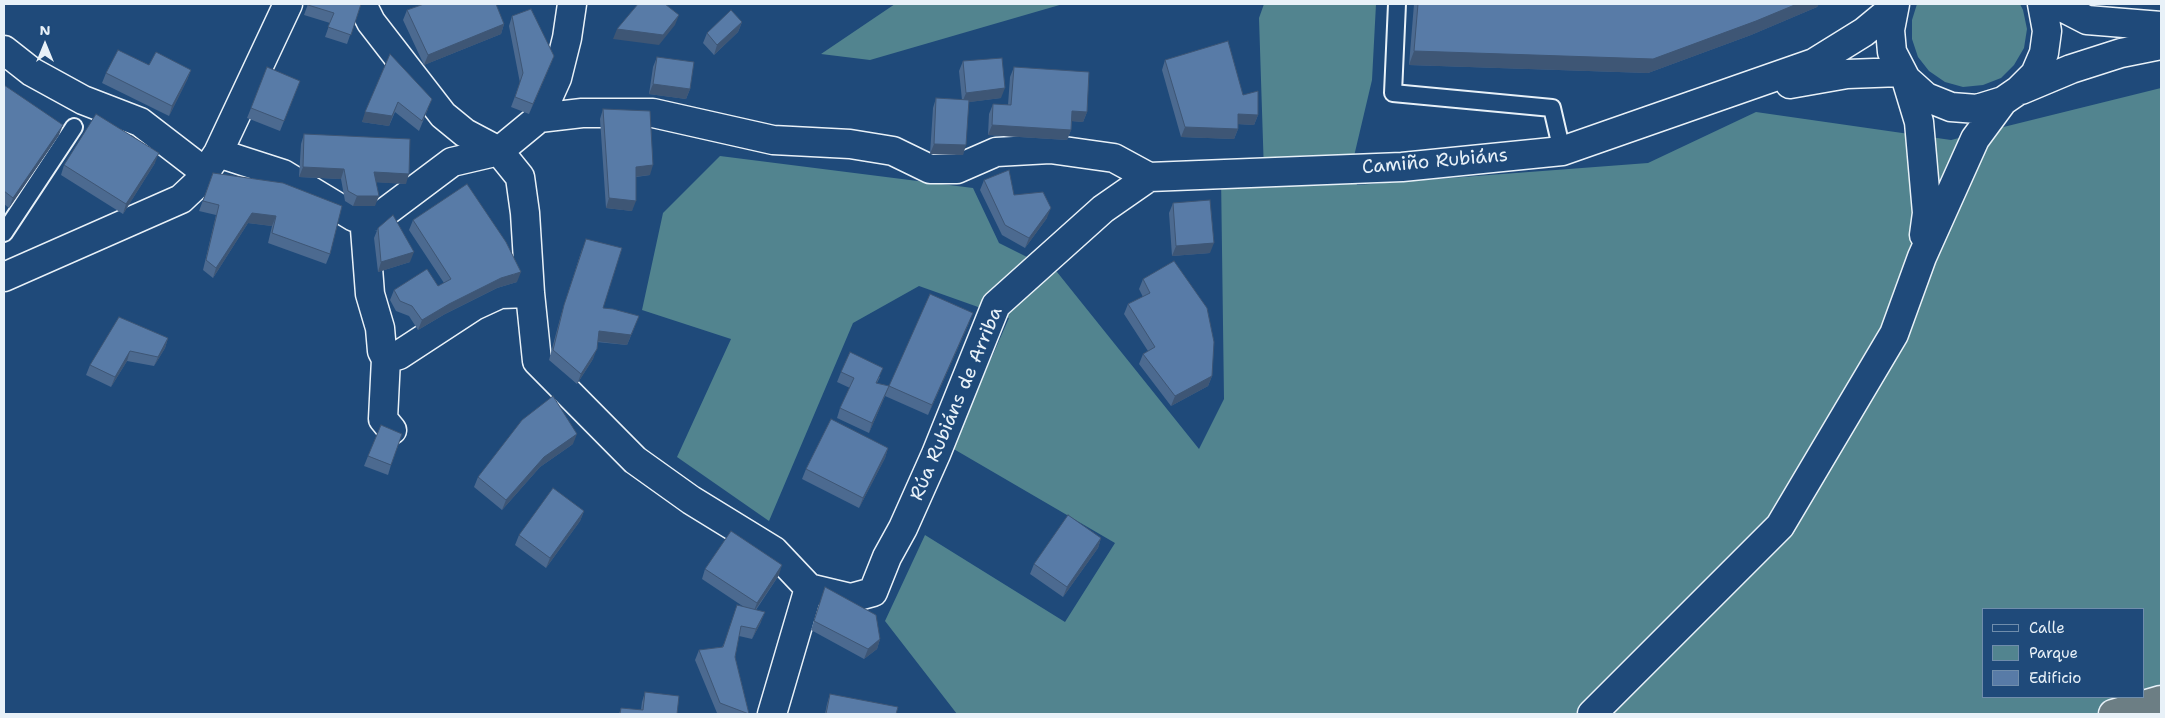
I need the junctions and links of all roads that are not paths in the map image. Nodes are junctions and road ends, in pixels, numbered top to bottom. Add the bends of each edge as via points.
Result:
1 (288, 4) edge
2 (362, 4) edge
3 (572, 4) edge
4 (1398, 4) edge
5 (2042, 4) edge
6 (2056, 4) edge
7 (1894, 6) edge
8 (2161, 26) edge
9 (2161, 45) edge
10 (4, 50) edge
11 (1904, 75) junction
12 (2011, 96) junction
13 (1712, 99) junction
14 (539, 118) junction
15 (74, 127) dead end
16 (499, 151) junction
17 (1562, 151) junction
18 (212, 162) junction
19 (1149, 177) junction
20 (364, 216) junction
21 (4, 233) edge
22 (1922, 257) junction
23 (4, 277) edge
24 (530, 293) junction
25 (386, 359) junction
26 (392, 430) edge
27 (809, 588) junction
28 (2161, 700) edge
29 (772, 714) edge
30 (1592, 714) edge
31 (2114, 714) edge

1 - 18 street
2 - 16 street via 371,22 443,115 466,133
3 - 14 street via 558,78
4 - 17 lane via 1393,93 1552,108
5 - 12 street via 2047,31 2044,53 2034,74
6 - 8 street via 2088,20
7 - 11 street via 1890,30 1892,52
7 - 13 street via 1864,32 1814,63
9 - 12 street via 2071,68
10 - 18 street via 32,72 83,100 140,122
11 - 12 street via 1926,97 1951,107 1977,109
11 - 13 street via 1847,74
11 - 22 street via 1919,122 1927,213
12 - 22 street via 1975,139
13 - 17 street, Camiño Rubiáns
14 - 16 street
14 - 19 street via 582,113 653,114 773,140 850,144 893,151 930,169 957,169 996,152 1050,149 1114,158
15 - 21 lane
16 - 20 street via 452,162 380,216
16 - 24 street via 520,177
17 - 19 street, Camiño Rubiáns via 1402,167
18 - 20 street via 283,174 354,217
18 - 23 street via 198,183 181,199
19 - 27 street, Rúa Rubiáns de Arriba via 1103,209 996,305 936,454 873,592 851,598
20 - 25 street via 370,294
22 - 30 street via 1894,334 1780,526
24 - 25 street via 500,294 399,355
24 - 27 street via 537,361 636,460 691,500 774,550
25 - 26 street via 383,419
27 - 29 street
28 - 31 highway

